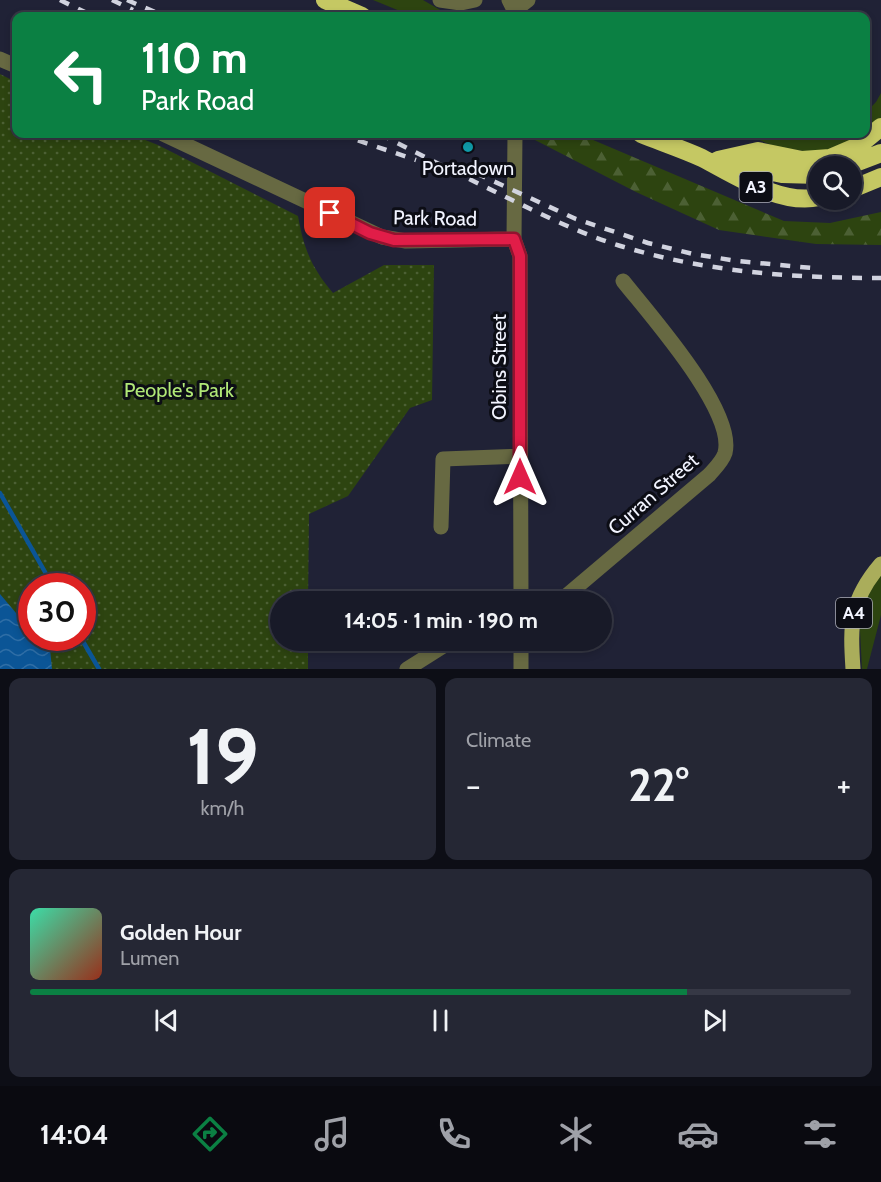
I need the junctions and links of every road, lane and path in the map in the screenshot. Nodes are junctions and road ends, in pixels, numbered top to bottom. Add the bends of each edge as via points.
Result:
1 (325, 0) edge
2 (440, 0) edge
3 (475, 0) edge
4 (353, 12) edge
5 (172, 138) edge
6 (515, 138) edge
7 (651, 138) edge
8 (868, 138) edge
9 (881, 153) edge
10 (699, 157) junction
11 (718, 160) junction
12 (862, 160) edge
13 (808, 175) edge
14 (881, 177) edge
15 (862, 185) edge
16 (808, 198) edge
17 (514, 239) junction
18 (624, 281) dead end
19 (520, 456) junction
20 (441, 527) dead end
21 (881, 564) edge
22 (521, 591) edge
23 (572, 591) edge
24 (436, 651) edge
25 (521, 651) edge
26 (407, 669) edge
27 (520, 669) edge
28 (853, 669) edge

1 - 4 highway
2 - 3 street
5 - 17 street, Park Road via 382,237 406,241
6 - 17 street, Obins Street
7 - 10 highway, A3
8 - 11 highway via 830,158 802,160 758,151
9 - 12 highway
10 - 11 highway, A3
10 - 16 highway, A3 via 758,187
11 - 13 highway, A3 via 782,174
14 - 15 highway
17 - 19 street, Obins Street via 520,256
18 - 23 street, Curran Street via 708,395 722,426 725,452 709,475
19 - 20 street via 443,459
19 - 22 street, Obins Street
21 - 28 main road, A4 via 866,582 855,607 851,637
24 - 26 street
25 - 27 street

